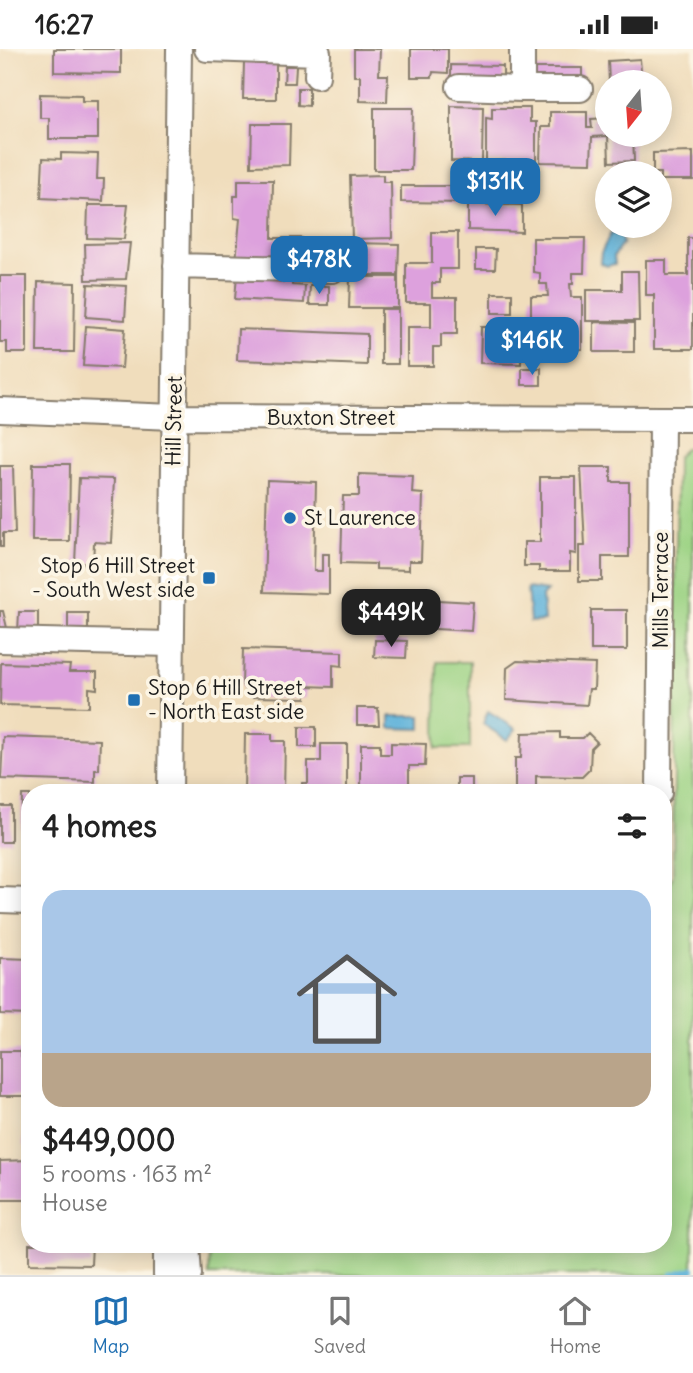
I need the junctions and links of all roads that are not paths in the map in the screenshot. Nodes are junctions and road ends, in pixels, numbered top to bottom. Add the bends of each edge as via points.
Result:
1 (179, 49) edge
2 (207, 49) edge
3 (522, 49) edge
4 (317, 76) dead end
5 (459, 87) dead end
6 (522, 89) junction
7 (580, 89) dead end
8 (176, 266) junction
9 (332, 270) dead end
10 (0, 410) edge
11 (174, 417) junction
12 (662, 419) junction
13 (693, 419) edge
14 (0, 640) edge
15 (171, 644) junction
16 (170, 784) edge
17 (659, 784) edge
18 (0, 900) edge
19 (21, 901) edge
20 (166, 1253) edge
21 (188, 1253) edge
22 (166, 1275) edge
23 (189, 1275) edge

1 - 8 street, Hill Street
2 - 4 street via 318,53
3 - 6 street
5 - 6 street
6 - 7 street
8 - 9 street
8 - 11 street, Hill Street
10 - 11 street, Buxton Street
11 - 12 street, Buxton Street
11 - 15 street, Hill Street
12 - 13 street
12 - 17 street, Mills Terrace
14 - 15 street
15 - 16 street, Hill Street
18 - 19 street
20 - 22 street
21 - 23 street

